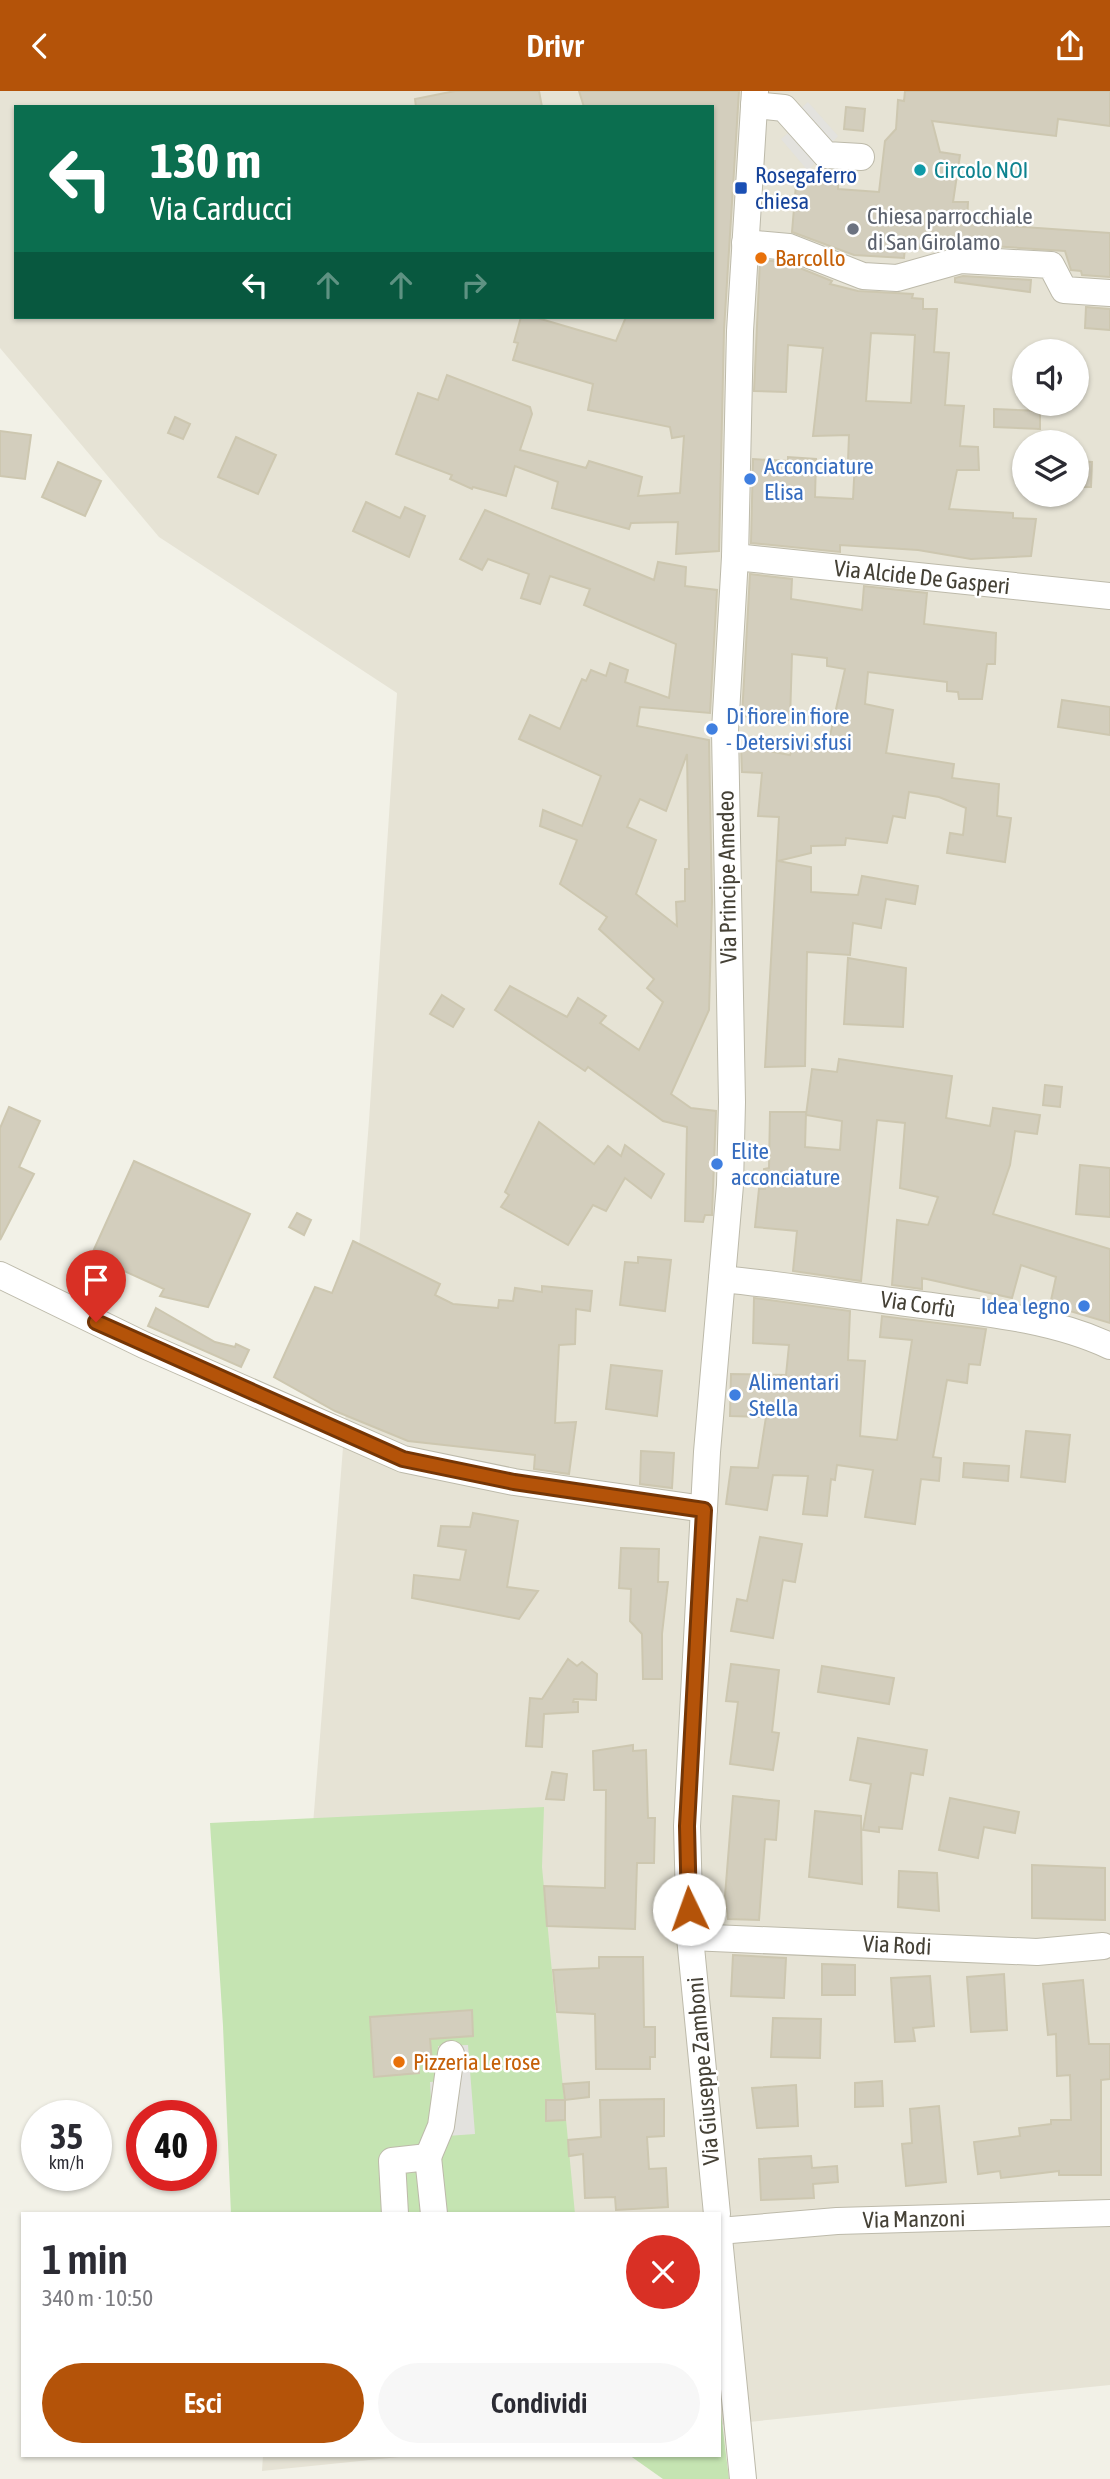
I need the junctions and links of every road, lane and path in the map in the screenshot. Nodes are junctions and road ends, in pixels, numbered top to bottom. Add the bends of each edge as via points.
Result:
1 (755, 98) edge
2 (861, 157) dead end
3 (745, 243) junction
4 (1110, 293) edge
5 (734, 557) junction
6 (1110, 596) edge
7 (0, 1275) edge
8 (722, 1279) junction
9 (1110, 1346) edge
10 (704, 1510) junction
11 (690, 1937) junction
12 (1103, 1946) dead end
13 (451, 2054) dead end
14 (428, 2157) junction
15 (395, 2212) edge
16 (434, 2212) edge
17 (717, 2212) edge
18 (1110, 2213) edge
19 (721, 2243) edge
20 (721, 2253) edge
21 (743, 2479) edge

1 - 2 street via 784,108 826,155
1 - 3 street, Via Principe Amedeo
3 - 4 street via 789,247 863,276 897,278 961,260 1051,265 1065,290
3 - 5 street, Via Principe Amedeo
5 - 6 street, Via Alcide De Gasperi
5 - 8 street, Via Principe Amedeo via 725,731 732,1102
7 - 10 street via 144,1345 403,1459 514,1482
8 - 9 street, Via Corfù via 810,1287 984,1314 1077,1331
8 - 10 street, Via Principe Amedeo
10 - 11 street, Via Giuseppe Zamboni via 687,1826
11 - 12 street, Via Rodi via 1037,1952
11 - 17 street, Via Giuseppe Zamboni
13 - 14 street via 441,2126
14 - 15 street via 392,2161
14 - 16 street
18 - 19 street, Via Manzoni via 837,2221
20 - 21 street

